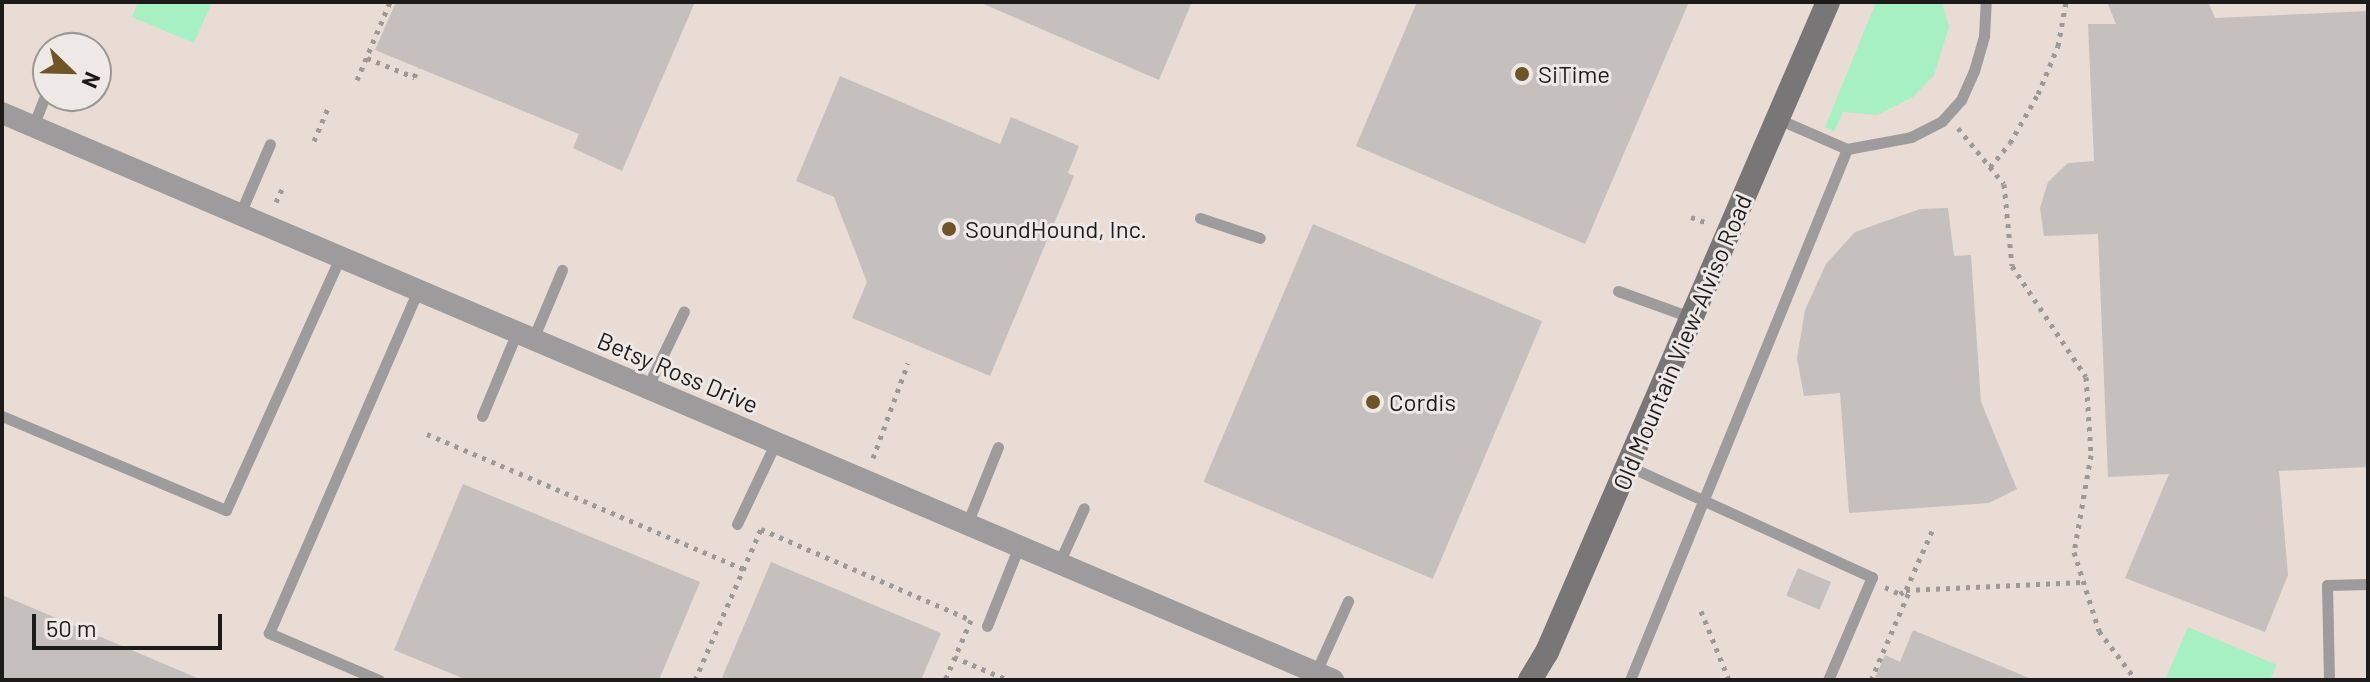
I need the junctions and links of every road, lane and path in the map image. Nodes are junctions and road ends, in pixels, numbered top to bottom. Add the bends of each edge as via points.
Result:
1 (390, 2) edge
2 (1828, 2) edge
3 (1986, 2) edge
4 (2066, 2) edge
5 (367, 58) junction
6 (419, 68) dead end
7 (357, 80) dead end
8 (329, 106) dead end
9 (39, 112) edge
10 (2, 113) edge
11 (1947, 115) junction
12 (1778, 119) junction
13 (33, 126) junction
14 (314, 141) dead end
15 (270, 144) dead end
16 (1847, 149) junction
17 (1990, 167) junction
18 (283, 187) dead end
19 (276, 202) dead end
20 (240, 214) junction
21 (1691, 217) dead end
22 (1200, 218) dead end
23 (1705, 222) dead end
24 (1260, 238) dead end
25 (340, 257) junction
26 (562, 270) dead end
27 (418, 290) junction
28 (1618, 291) dead end
29 (684, 311) dead end
30 (1693, 319) junction
31 (525, 335) junction
32 (908, 363) dead end
33 (647, 388) junction
34 (2, 416) edge
35 (482, 416) dead end
36 (427, 434) dead end
37 (776, 442) junction
38 (998, 447) dead end
39 (873, 458) dead end
40 (1628, 466) junction
41 (1705, 502) junction
42 (1084, 508) dead end
43 (737, 524) dead end
44 (967, 524) junction
45 (1932, 531) dead end
46 (1019, 546) junction
47 (1059, 563) junction
48 (743, 569) junction
49 (2083, 582) junction
50 (2368, 584) edge
51 (1910, 590) junction
52 (1348, 601) dead end
53 (1701, 611) dead end
54 (987, 626) dead end
55 (954, 657) junction
56 (1324, 676) edge
57 (379, 680) edge
58 (695, 680) edge
59 (945, 680) edge
60 (1008, 680) edge
61 (1530, 680) edge
62 (1630, 680) edge
63 (1729, 680) edge
64 (1828, 680) edge
65 (1871, 680) edge
66 (2136, 680) edge
67 (2329, 680) edge

1 - 5 path
2 - 12 street, Old Mountain View-Alviso Road
3 - 11 lane via 1974,71 1961,100
4 - 17 path via 2058,46 2038,94
5 - 6 path via 414,77
5 - 7 path
8 - 14 path
9 - 13 lane
10 - 13 street, Betsy Ross Drive
11 - 16 lane via 1911,137
11 - 17 path
12 - 16 lane
12 - 30 street, Old Mountain View-Alviso Road
13 - 20 street, Betsy Ross Drive
15 - 20 lane
16 - 41 lane
17 - 49 path via 2004,184 2012,266 2086,377 2091,455 2074,552
18 - 19 path
20 - 25 street, Betsy Ross Drive
21 - 23 path
22 - 24 lane
25 - 27 street, Betsy Ross Drive
25 - 34 lane via 226,510
26 - 31 lane
27 - 31 street, Betsy Ross Drive
27 - 57 lane via 269,633
28 - 30 lane
29 - 33 lane
30 - 40 street, Old Mountain View-Alviso Road
31 - 33 street, Betsy Ross Drive
31 - 35 lane
32 - 39 path
33 - 37 street, Betsy Ross Drive
36 - 48 path
37 - 43 lane
37 - 44 street, Betsy Ross Drive
38 - 44 lane
40 - 41 lane
40 - 61 street, Old Mountain View-Alviso Road
41 - 62 lane
41 - 64 lane via 1872,577
42 - 47 lane
44 - 46 street, Betsy Ross Drive
45 - 51 path
46 - 47 street, Betsy Ross Drive
46 - 54 lane
47 - 56 street, Betsy Ross Drive
48 - 55 path via 761,529 971,620
48 - 58 path
49 - 51 path
49 - 66 path via 2099,631
50 - 67 lane via 2327,585
51 - 65 path
52 - 56 lane
53 - 63 path
55 - 59 path
55 - 60 path

